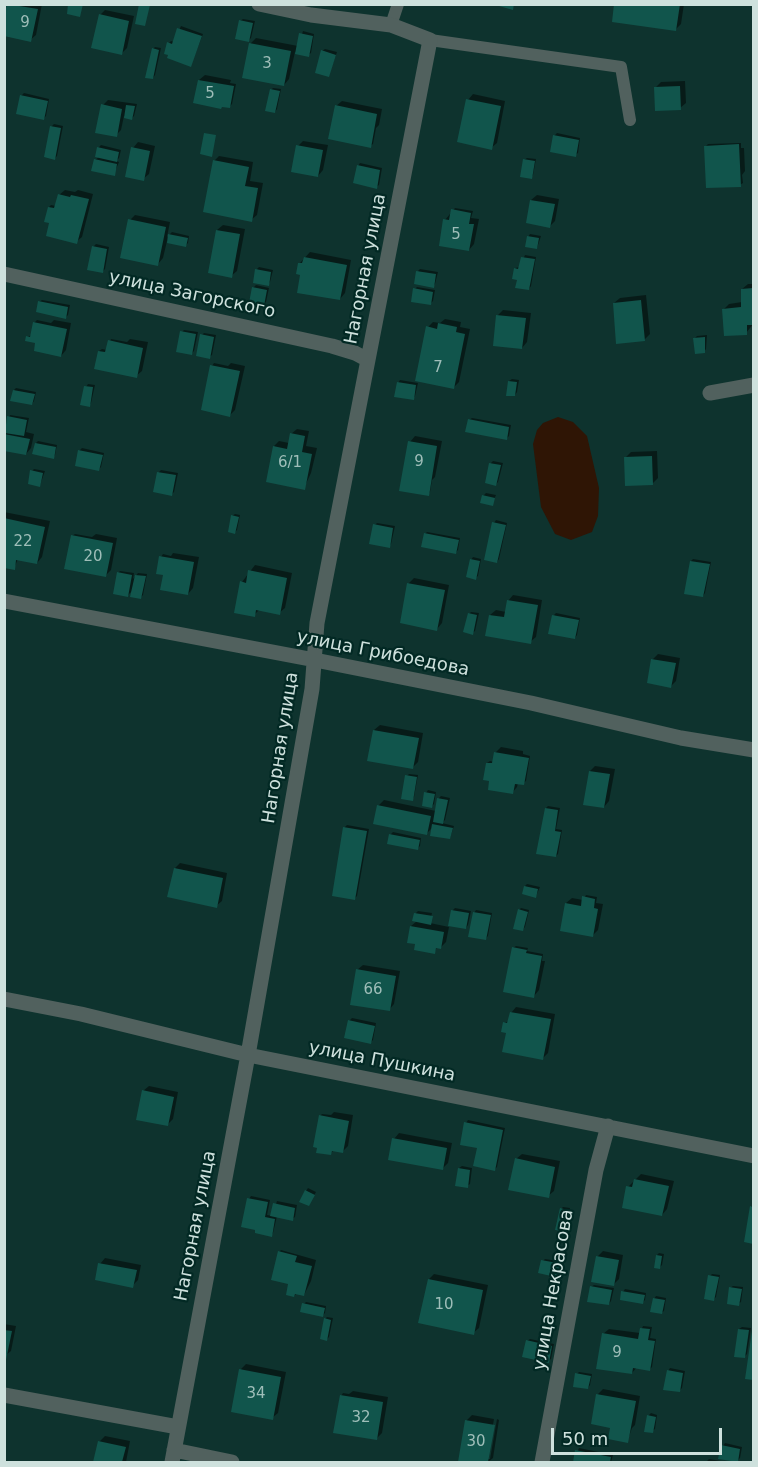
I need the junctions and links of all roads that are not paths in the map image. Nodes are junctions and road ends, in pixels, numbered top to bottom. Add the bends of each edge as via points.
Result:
1 (259, 4) edge
2 (398, 4) edge
3 (391, 25) junction
4 (430, 40) junction
5 (630, 120) dead end
6 (4, 274) edge
7 (368, 360) junction
8 (753, 385) edge
9 (710, 393) dead end
10 (4, 601) edge
11 (315, 660) junction
12 (753, 750) edge
13 (4, 999) edge
14 (248, 1055) junction
15 (608, 1126) junction
16 (753, 1156) edge
17 (4, 1395) edge
18 (178, 1427) junction
19 (173, 1456) edge
20 (232, 1462) edge
21 (542, 1462) edge

1 - 3 street
2 - 3 lane
3 - 4 street
4 - 5 lane via 621,67
4 - 7 street, Нагорная улица
6 - 7 street, улица Загорского via 332,346
7 - 11 street, Нагорная улица via 317,623
8 - 9 street
10 - 11 street, улица Грибоедова
11 - 12 street, улица Грибоедова
11 - 14 street, Нагорная улица
13 - 14 street, улица Пушкина
14 - 15 street, улица Пушкина
14 - 18 street, Нагорная улица
15 - 16 street, улица Пушкина
15 - 21 street, улица Некрасова via 596,1170
17 - 18 street
18 - 19 street, Нагорная улица
19 - 20 street

